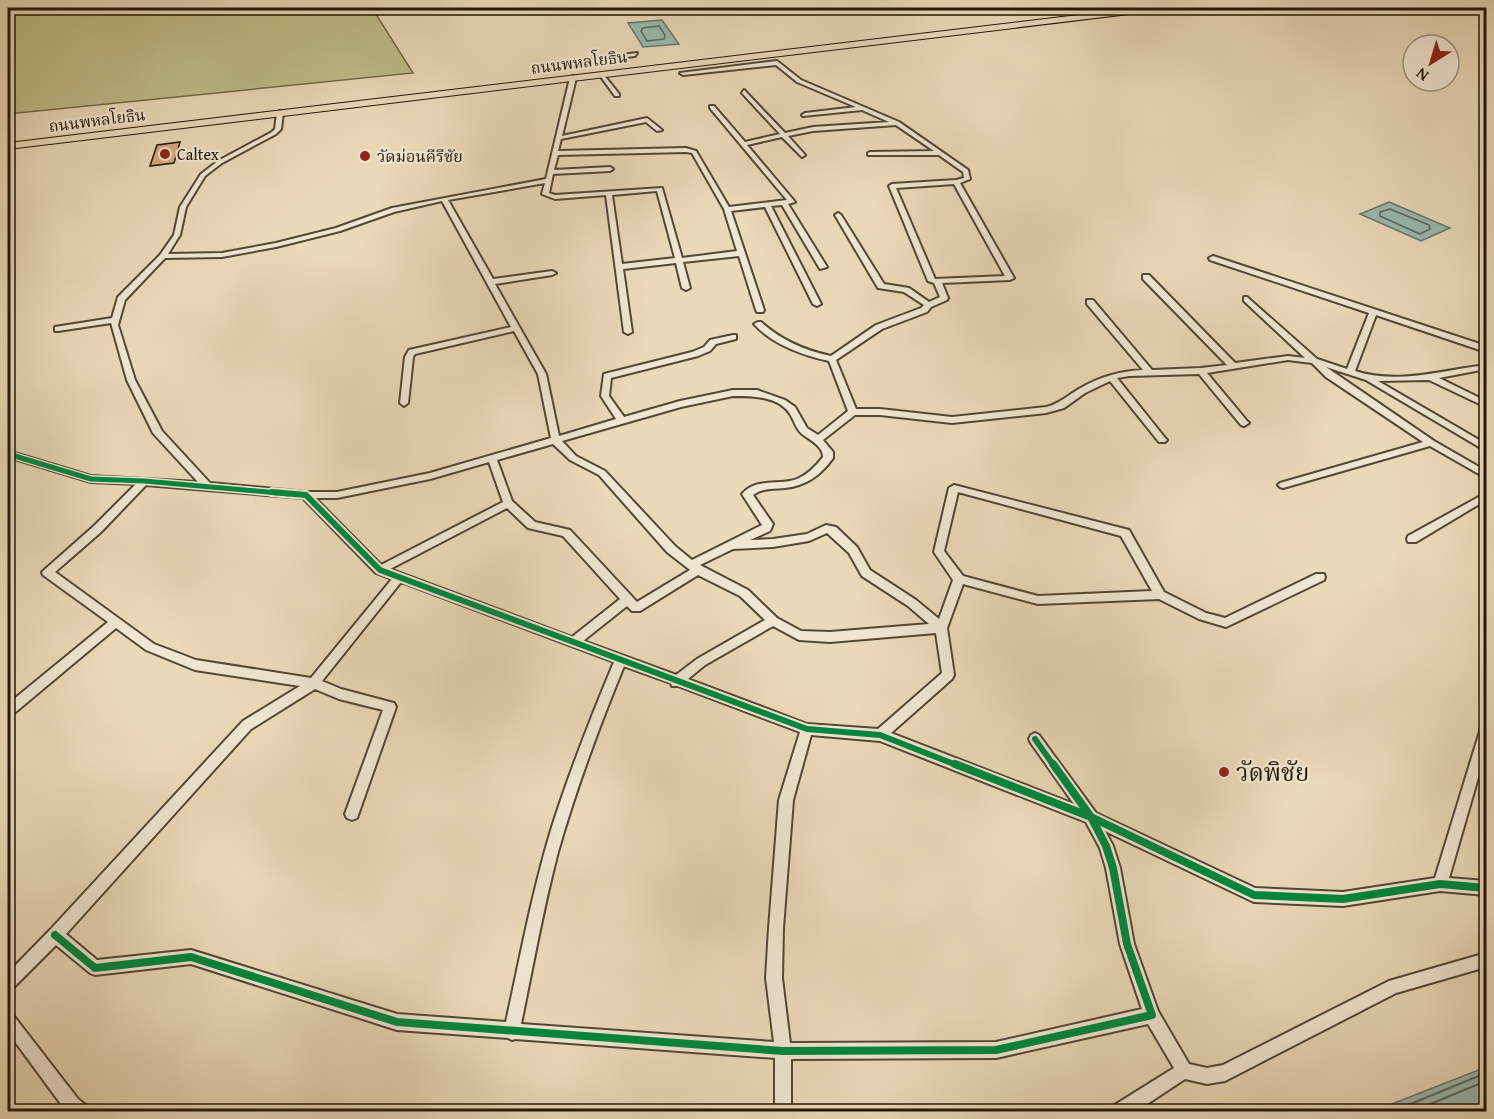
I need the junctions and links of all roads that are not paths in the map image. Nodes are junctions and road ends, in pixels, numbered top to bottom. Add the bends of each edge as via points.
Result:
1 (1093, 8) edge
2 (1154, 8) edge
3 (634, 54) dead end
4 (542, 73) junction
5 (683, 73) dead end
6 (601, 75) junction
7 (573, 78) junction
8 (744, 92) dead end
9 (617, 95) dead end
10 (712, 107) dead end
11 (866, 108) junction
12 (280, 113) junction
13 (805, 115) dead end
14 (897, 123) junction
15 (659, 130) dead end
16 (783, 135) junction
17 (8, 136) edge
18 (559, 138) junction
19 (742, 144) junction
20 (8, 146) edge
21 (555, 153) junction
22 (942, 153) junction
23 (870, 154) dead end
24 (802, 155) dead end
25 (610, 169) dead end
26 (551, 172) junction
27 (549, 180) junction
28 (956, 183) junction
29 (609, 193) junction
30 (444, 199) junction
31 (784, 202) junction
32 (767, 204) junction
33 (727, 209) junction
34 (838, 215) dead end
35 (742, 253) junction
36 (163, 256) junction
37 (1213, 258) dead end
38 (679, 260) junction
39 (619, 267) junction
40 (822, 267) dead end
41 (552, 273) dead end
42 (1146, 277) dead end
43 (937, 281) junction
44 (490, 282) junction
45 (686, 288) dead end
46 (1246, 299) dead end
47 (1090, 302) dead end
48 (817, 304) dead end
49 (928, 304) junction
50 (760, 310) dead end
51 (1373, 313) junction
52 (115, 320) junction
53 (758, 324) dead end
54 (516, 328) junction
55 (58, 329) dead end
56 (628, 332) dead end
57 (733, 337) dead end
58 (1486, 349) edge
59 (832, 359) junction
60 (1314, 361) junction
61 (1232, 366) junction
62 (1486, 367) edge
63 (1201, 371) junction
64 (1149, 372) junction
65 (1350, 372) junction
66 (1111, 377) junction
67 (1431, 377) junction
68 (1368, 378) junction
69 (404, 403) dead end
70 (1486, 404) edge
71 (853, 412) junction
72 (622, 421) junction
73 (1244, 423) dead end
74 (818, 440) junction
75 (1162, 440) dead end
76 (556, 441) junction
77 (1431, 443) junction
78 (1486, 448) edge
79 (8, 454) edge
80 (492, 459) junction
81 (1486, 475) edge
82 (144, 481) junction
83 (1283, 485) dead end
84 (207, 486) junction
85 (306, 495) junction
86 (1486, 496) edge
87 (508, 503) junction
88 (1412, 539) dead end
89 (732, 545) junction
90 (694, 568) junction
91 (380, 570) junction
92 (399, 577) junction
93 (1320, 577) dead end
94 (959, 579) junction
95 (1160, 595) junction
96 (627, 600) junction
97 (773, 621) junction
98 (115, 623) junction
99 (941, 628) junction
100 (573, 642) junction
101 (620, 661) junction
102 (676, 682) junction
103 (314, 683) junction
104 (8, 711) edge
105 (807, 729) junction
106 (1486, 731) edge
107 (880, 735) junction
108 (1035, 739) dead end
109 (352, 814) dead end
110 (1091, 817) junction
111 (1440, 884) junction
112 (1486, 888) edge
113 (55, 935) junction
114 (1486, 960) edge
115 (8, 983) edge
116 (1152, 1015) junction
117 (8, 1020) edge
118 (512, 1032) junction
119 (783, 1051) junction
120 (1184, 1071) junction
121 (81, 1112) edge
122 (783, 1112) edge
123 (1119, 1112) edge

1 - 4 highway, ถนนพหลโยธิน
2 - 6 highway, ถนนพหลโยธิน
3 - 4 street
4 - 7 highway, ถนนพหลโยธิน
4 - 12 highway, ถนนพหลโยธิน
4 - 17 highway, ถนนพหลโยธิน
5 - 11 street via 777,63 799,81
6 - 7 highway, ถนนพหลโยธิน
6 - 9 street
7 - 18 street
8 - 16 street
10 - 19 street
11 - 13 street
11 - 14 street
12 - 20 highway, ถนนพหลโยธิน
12 - 36 street via 274,133 203,175 183,207 177,235
14 - 16 street
14 - 22 street
15 - 18 street via 648,120
16 - 19 street
16 - 24 street
18 - 21 street
19 - 31 street via 792,202
21 - 26 street
21 - 33 street via 691,150
22 - 23 street
22 - 28 street via 966,171 967,179
25 - 26 street
26 - 27 street
27 - 29 street via 545,194 555,197
27 - 30 street
28 - 43 street via 892,186 932,281
28 - 43 street via 1010,278
29 - 38 street via 660,189
29 - 39 street
30 - 36 street via 392,210 338,230 276,245 222,255
30 - 44 street
31 - 32 street
31 - 40 street
32 - 33 street
32 - 48 street
33 - 35 street
34 - 49 street via 881,286 906,290
35 - 38 street
35 - 50 street
36 - 52 street via 120,299
37 - 51 street
38 - 39 street
38 - 45 street
39 - 56 street
41 - 44 street
42 - 61 street
43 - 49 street via 944,298
44 - 54 street
46 - 60 street
47 - 64 street
49 - 59 street via 924,310 879,327
51 - 58 street
51 - 65 street
52 - 55 street
52 - 84 street via 131,380 158,433
53 - 59 street via 807,353
54 - 69 street via 412,352
54 - 76 street via 542,374
57 - 72 street via 713,342 695,354 607,376 605,396
59 - 71 street
60 - 61 street via 1288,358
60 - 65 street
60 - 77 street
61 - 63 street
62 - 67 street
63 - 64 street
63 - 73 street
64 - 66 street
65 - 68 street
66 - 71 street via 1046,410 952,420
66 - 75 street
67 - 68 street
67 - 70 street
68 - 78 street
71 - 74 street
72 - 74 street via 733,393 757,393 792,409 803,430
72 - 76 street
74 - 89 street via 828,458 804,479 765,485 747,494 768,525
76 - 80 street
76 - 90 street via 573,458 602,473 671,549
77 - 81 street
77 - 83 street
79 - 82 street via 91,479
80 - 85 street via 364,491
80 - 87 street
82 - 84 street
82 - 98 street via 113,517 47,572
84 - 85 street
85 - 91 street
86 - 88 street
87 - 91 street
87 - 96 street via 532,525 566,533
89 - 90 street
89 - 99 street via 809,537 829,529 853,550 866,573 912,603
90 - 96 street via 636,608
90 - 97 street via 744,593
91 - 92 street
92 - 100 street
92 - 103 street
93 - 95 street via 1226,623
94 - 95 street via 1038,600
94 - 95 street via 939,552 954,489 1125,533
94 - 99 street
96 - 100 street
97 - 99 street via 799,635 830,637
97 - 102 street via 714,654
98 - 103 street via 150,647 195,665
98 - 104 street
99 - 107 street via 948,675
100 - 101 street
101 - 102 street
101 - 118 street via 585,745 551,853
102 - 105 street
103 - 109 street via 339,694 390,706
103 - 113 street via 247,725
105 - 107 street
105 - 119 street via 786,800 776,928 774,978
106 - 111 street
107 - 110 street
108 - 110 street
110 - 111 street via 1254,896 1343,899
110 - 116 street via 1110,856 1127,944
111 - 112 street
113 - 115 street
113 - 118 street via 94,968 191,957 397,1022
114 - 120 street via 1394,986 1225,1073 1207,1076
116 - 119 street via 996,1050
116 - 120 street
117 - 121 street
118 - 119 street
119 - 122 street
120 - 123 street

